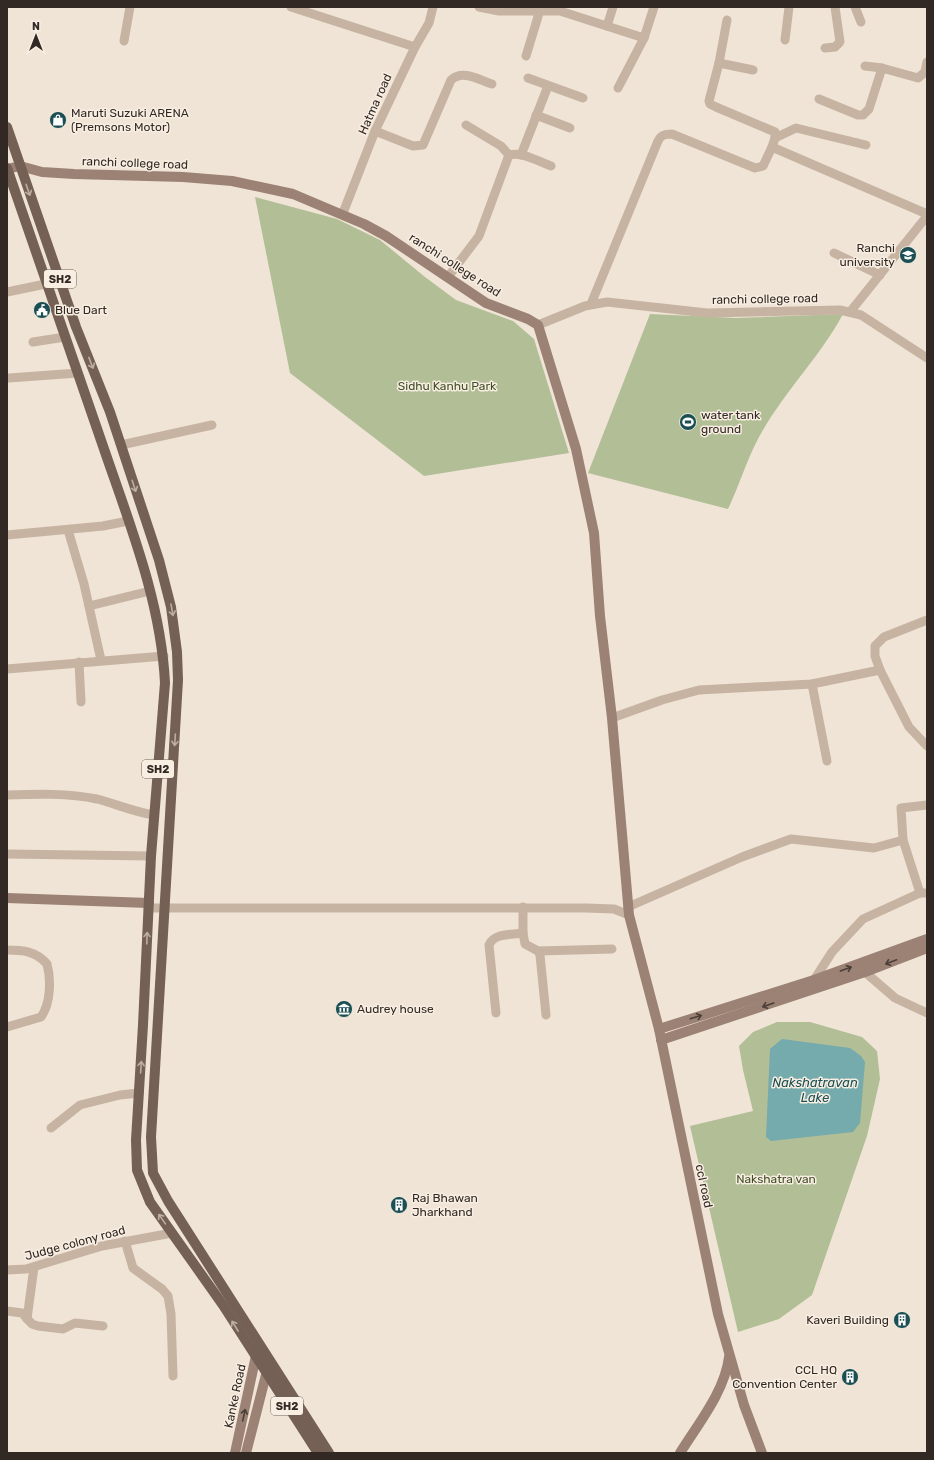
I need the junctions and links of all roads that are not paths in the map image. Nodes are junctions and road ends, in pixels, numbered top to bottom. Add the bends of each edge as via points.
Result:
1 (130, 7) edge
2 (291, 7) edge
3 (432, 7) edge
4 (479, 7) edge
5 (613, 7) edge
6 (654, 7) edge
7 (789, 7) edge
8 (835, 7) edge
9 (855, 7) edge
10 (540, 10) junction
11 (570, 10) edge
12 (727, 20) dead end
13 (861, 22) dead end
14 (607, 26) junction
15 (644, 38) junction
16 (786, 40) dead end
17 (124, 41) dead end
18 (414, 47) junction
19 (825, 48) dead end
20 (526, 56) dead end
21 (927, 62) edge
22 (720, 63) junction
23 (865, 66) dead end
24 (882, 68) junction
25 (753, 70) dead end
26 (528, 78) dead end
27 (492, 84) dead end
28 (548, 86) junction
29 (618, 88) dead end
30 (583, 98) dead end
31 (818, 99) dead end
32 (536, 115) junction
33 (466, 125) dead end
34 (7, 127) edge
35 (570, 128) dead end
36 (375, 131) junction
37 (775, 138) junction
38 (866, 145) dead end
39 (772, 147) junction
40 (521, 154) junction
41 (509, 155) junction
42 (20, 166) junction
43 (552, 166) dead end
44 (7, 168) edge
45 (342, 213) junction
46 (927, 215) edge
47 (834, 253) dead end
48 (880, 274) junction
49 (448, 277) junction
50 (60, 281) junction
51 (47, 284) junction
52 (7, 292) edge
53 (591, 304) junction
54 (850, 312) junction
55 (538, 325) junction
56 (65, 337) junction
57 (33, 342) dead end
58 (927, 358) edge
59 (78, 373) junction
60 (9, 378) dead end
61 (212, 425) dead end
62 (121, 445) junction
63 (128, 521) junction
64 (68, 530) junction
65 (7, 535) edge
66 (150, 591) junction
67 (89, 606) junction
68 (927, 620) edge
69 (164, 656) junction
70 (100, 660) junction
71 (79, 662) junction
72 (7, 669) edge
73 (880, 670) junction
74 (812, 684) junction
75 (81, 702) dead end
76 (612, 718) junction
77 (927, 746) edge
78 (827, 761) dead end
79 (7, 795) edge
80 (927, 805) edge
81 (154, 815) junction
82 (903, 840) junction
83 (7, 854) edge
84 (151, 856) junction
85 (924, 893) edge
86 (7, 898) edge
87 (149, 906) junction
88 (523, 907) junction
89 (165, 908) junction
90 (629, 911) junction
91 (523, 933) junction
92 (927, 939) edge
93 (927, 948) edge
94 (612, 949) dead end
95 (7, 950) edge
96 (538, 951) junction
97 (864, 967) junction
98 (814, 980) junction
99 (496, 1013) dead end
100 (927, 1013) edge
101 (546, 1015) dead end
102 (7, 1027) edge
103 (659, 1029) junction
104 (661, 1040) junction
105 (139, 1093) junction
106 (51, 1128) dead end
107 (172, 1233) junction
108 (125, 1241) junction
109 (34, 1267) junction
110 (7, 1270) edge
111 (7, 1311) edge
112 (27, 1319) junction
113 (102, 1326) dead end
114 (258, 1344) junction
115 (729, 1351) junction
116 (256, 1359) junction
117 (269, 1361) junction
118 (266, 1374) junction
119 (173, 1376) dead end
120 (235, 1453) edge
121 (246, 1453) edge
122 (318, 1453) edge
123 (329, 1453) edge
124 (680, 1453) edge
125 (762, 1453) edge

1 - 17 street
2 - 18 street
3 - 18 street, Hatma road via 429,23
4 - 10 street via 499,11
5 - 14 street
6 - 15 street
7 - 16 street
8 - 19 street via 840,42 835,47
9 - 13 street
10 - 11 street
10 - 20 street
11 - 14 street
12 - 22 street
14 - 15 street
15 - 29 street
18 - 36 street, Hatma road
21 - 24 street via 925,72 918,78
22 - 25 street
22 - 37 street via 709,97 710,104 770,128 775,132
23 - 24 street
24 - 31 street via 869,109 863,115
26 - 28 street
27 - 36 street via 464,74 456,75 423,145 413,146
28 - 30 street
28 - 32 street
32 - 35 street
32 - 40 street
33 - 41 street via 501,146
34 - 42 main road, SH2
36 - 45 street, Hatma road
37 - 38 street via 796,128
37 - 39 street
39 - 46 street
39 - 53 street via 763,166 755,168 672,134 661,136
40 - 41 street
40 - 43 street
41 - 49 street via 479,236
42 - 44 street, ranchi college road
42 - 45 street, ranchi college road via 42,172 232,181 293,194
42 -> 50 main road, SH2
44 - 51 main road, SH2
45 - 49 street, ranchi college road via 386,236
46 - 48 street
47 - 48 street
48 - 54 street
49 - 55 street, ranchi college road via 486,302 528,318
50 - 51 street
50 -> 62 main road, SH2
51 - 52 street
51 - 56 main road, SH2
53 - 54 street, ranchi college road via 607,302 707,313 840,310
53 - 55 street, ranchi college road
54 - 58 street, ranchi college road via 861,315
55 - 76 street, ccl road via 576,449 590,506
56 - 57 street
56 - 59 main road, SH2
59 - 60 street
59 - 63 main road, SH2
61 - 62 street
62 -> 89 main road, SH2 via 166,584 177,652 177,714
63 - 64 street
63 - 66 main road, SH2
64 - 65 street
64 - 67 street
66 - 67 street
66 - 69 main road, SH2
67 - 70 street
68 - 73 street via 884,637 875,646 875,656
69 - 70 street
69 - 81 main road, SH2 via 165,682
70 - 71 street
71 - 72 street
71 - 75 street
73 - 74 street
73 - 77 street via 909,727
74 - 76 street via 699,690
74 - 78 street
76 - 90 street, ccl road
79 - 81 street via 38,794 89,798
80 - 82 street via 901,808
81 - 84 main road, SH2
82 - 85 street
82 - 90 street via 874,848 792,838 742,857
83 - 84 street
84 - 87 main road, SH2
85 - 98 street via 863,919 832,952
86 - 87 street
87 - 89 street
105 -> 87 main road, SH2
88 - 89 street
88 - 90 street via 614,908
88 - 91 street
89 - 114 main road, SH2 via 151,1137 153,1173
90 - 103 street, ccl road
91 - 96 street via 525,944
91 - 99 street via 497,937 489,945
92 - 97 street
93 -> 97 street
94 - 96 street
95 - 102 street via 28,951 38,955 47,964 49,978 46,1006 40,1017
96 - 101 street
98 -> 97 street
97 - 100 street via 895,998
97 -> 104 street
103 -> 98 street
103 - 104 street, ccl road
104 - 115 street, ccl road via 716,1308
105 - 106 street via 80,1105
107 -> 105 main road, SH2 via 150,1202 137,1170
107 - 108 street, Judge colony road
116 -> 107 main road, SH2 via 223,1305
108 - 109 street, Judge colony road via 86,1250
108 - 119 street via 133,1268 168,1296
109 - 110 street, Judge colony road
109 - 112 street
111 - 112 street via 22,1313
112 - 113 street via 38,1326 59,1329 75,1322
114 - 116 street, Kanke Road
114 - 117 main road, SH2
115 - 124 street, ccl road via 728,1368 720,1388
115 - 125 street via 744,1405
116 - 118 main road, SH2
120 -> 116 street, Kanke Road
117 - 118 street, Kanke Road
117 - 123 main road, SH2
118 - 121 street, Kanke Road
118 - 122 main road, SH2

